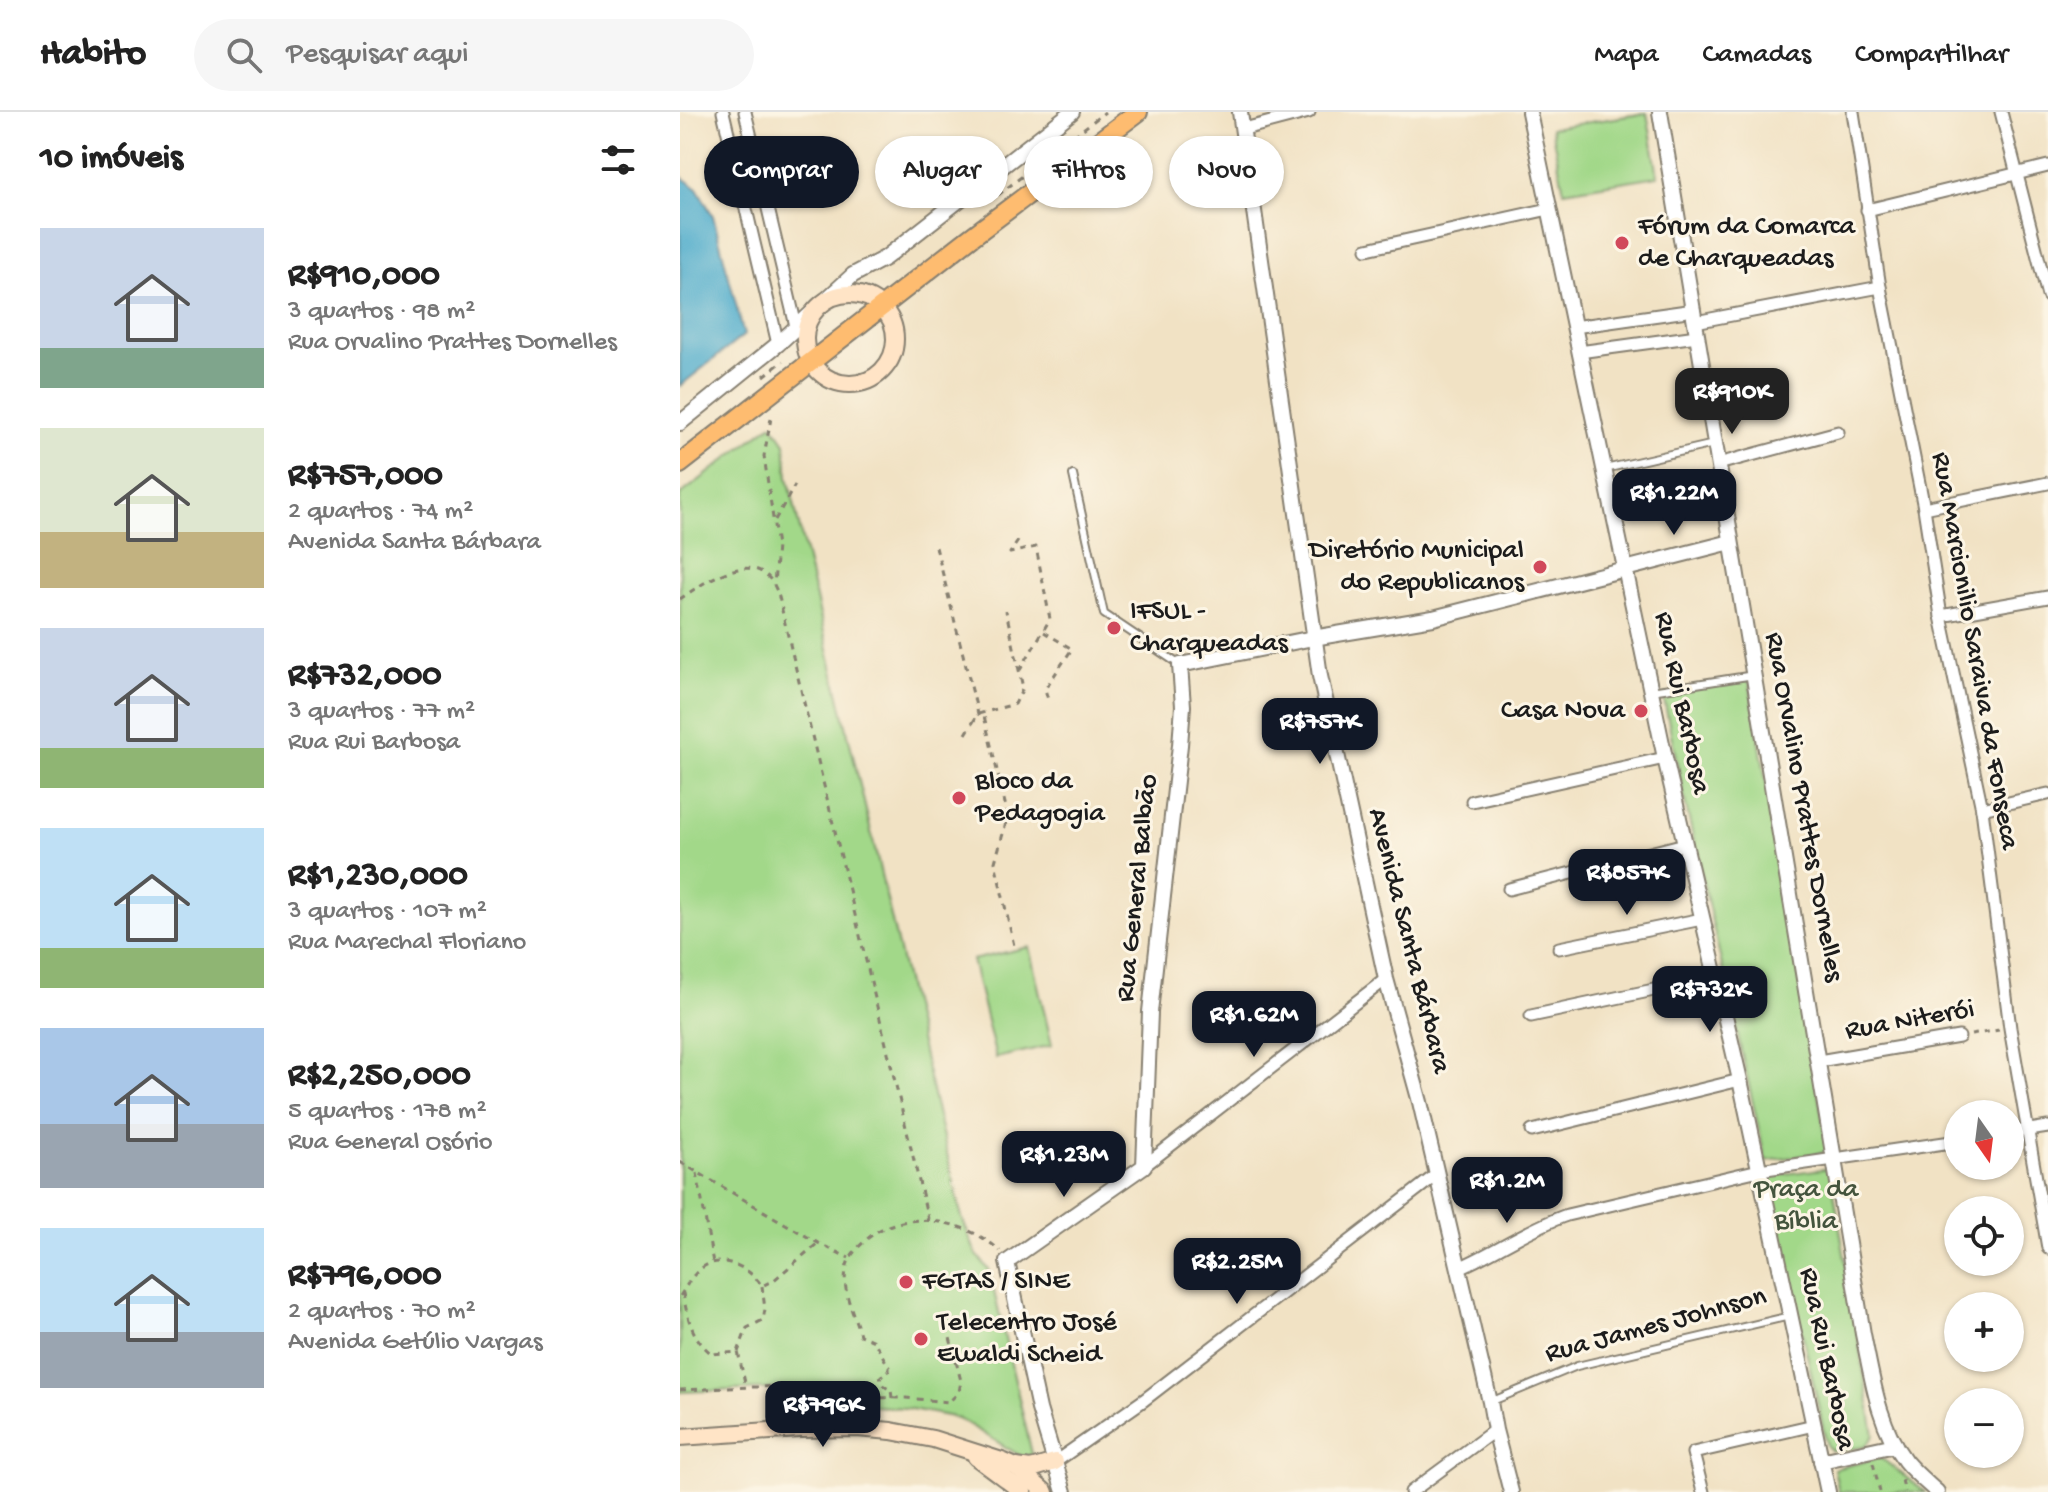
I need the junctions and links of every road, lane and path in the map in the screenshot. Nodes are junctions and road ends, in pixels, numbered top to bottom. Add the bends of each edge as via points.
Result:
1 (723, 112) edge
2 (745, 112) edge
3 (1072, 112) edge
4 (1138, 112) edge
5 (1240, 112) edge
6 (1309, 112) edge
7 (1529, 112) edge
8 (1660, 112) edge
9 (1853, 112) edge
10 (2001, 112) edge
11 (1244, 129) junction
12 (2048, 166) edge
13 (2015, 173) junction
14 (1549, 209) junction
15 (1867, 210) junction
16 (1367, 249) dead end
17 (1880, 287) junction
18 (2048, 296) edge
19 (820, 306) junction
20 (881, 307) junction
21 (1695, 323) junction
22 (796, 326) junction
23 (1574, 327) junction
24 (778, 344) junction
25 (1579, 352) junction
26 (812, 363) junction
27 (771, 418) dead end
28 (680, 423) edge
29 (1838, 432) dead end
30 (1714, 444) junction
31 (680, 464) edge
32 (1718, 464) junction
33 (1605, 469) junction
34 (1073, 475) dead end
35 (2048, 483) edge
36 (795, 485) dead end
37 (1924, 508) junction
38 (774, 521) junction
39 (1018, 541) dead end
40 (1731, 542) junction
41 (936, 547) dead end
42 (1626, 569) junction
43 (774, 585) junction
44 (2048, 597) edge
45 (680, 599) edge
46 (1006, 611) dead end
47 (1941, 616) junction
48 (1044, 632) junction
49 (1313, 638) junction
50 (1180, 665) junction
51 (1020, 670) junction
52 (1754, 675) junction
53 (1651, 691) junction
54 (1048, 700) dead end
55 (978, 714) junction
56 (966, 734) dead end
57 (1665, 758) junction
58 (2048, 794) edge
59 (1472, 801) dead end
60 (1982, 809) junction
61 (1685, 844) junction
62 (1509, 889) dead end
63 (1702, 919) junction
64 (1559, 948) dead end
65 (1015, 950) dead end
66 (1715, 977) junction
67 (1386, 979) junction
68 (1531, 1016) dead end
69 (2010, 1028) junction
70 (1959, 1037) joint
71 (1819, 1061) junction
72 (1740, 1080) junction
73 (2048, 1127) edge
74 (2026, 1130) junction
75 (1532, 1131) dead end
76 (1944, 1143) edge
77 (1835, 1160) junction
78 (680, 1162) edge
79 (1144, 1166) junction
80 (1759, 1170) junction
81 (697, 1173) junction
82 (1436, 1175) junction
83 (928, 1219) junction
84 (818, 1243) junction
85 (2048, 1248) edge
86 (849, 1258) junction
87 (1004, 1258) junction
88 (713, 1263) junction
89 (1459, 1268) junction
90 (762, 1286) junction
91 (681, 1294) edge
92 (1790, 1316) junction
93 (945, 1318) dead end
94 (738, 1352) junction
95 (746, 1387) junction
96 (680, 1390) edge
97 (892, 1398) junction
98 (1490, 1402) junction
99 (1814, 1425) junction
100 (1495, 1430) junction
101 (680, 1437) edge
102 (1895, 1445) junction
103 (969, 1451) junction
104 (1872, 1459) dead end
105 (1821, 1461) junction
106 (1055, 1462) junction
107 (1016, 1467) junction
108 (1900, 1473) dead end
109 (1036, 1491) edge
110 (1064, 1492) edge
111 (1411, 1492) edge
112 (1511, 1492) edge
113 (1703, 1492) edge
114 (1828, 1492) edge
115 (1880, 1492) edge
116 (1905, 1492) edge
117 (1937, 1492) edge

1 - 24 street
2 - 22 street
3 - 19 street via 885,258 853,275
4 - 20 main road
5 - 11 street, Avenida Santa Bárbara
6 - 11 street
7 - 14 street, Rua Rui Barbosa
8 - 21 street, Rua Orvalino Prattes Dornelles
9 - 15 street, Rua Marcionilio Saraiva da Fonseca
10 - 13 street
11 - 49 street, Avenida Santa Bárbara
12 - 13 street
13 - 15 street
13 - 18 street
14 - 16 street
14 - 23 street, Rua Rui Barbosa
15 - 17 street, Rua Marcionilio Saraiva da Fonseca
17 - 21 street
17 - 37 street, Rua Marcionilio Saraiva da Fonseca
19 - 20 main road via 847,295 867,297
19 - 22 street
19 - 26 main road via 805,332
20 - 26 main road
20 - 26 main road via 895,338 893,353 876,376 848,384 833,381
21 - 23 street
21 - 25 street
21 - 30 street, Rua Orvalino Prattes Dornelles
22 - 24 street
23 - 25 street, Rua Rui Barbosa
24 - 28 street
25 - 33 street, Rua Rui Barbosa
26 - 31 main road
27 - 38 path via 764,456
29 - 32 street
30 - 32 street, Rua Orvalino Prattes Dornelles
30 - 33 lane
32 - 40 street, Rua Orvalino Prattes Dornelles
33 - 42 street, Rua Rui Barbosa
34 - 50 lane via 1104,614
35 - 37 street
36 - 38 path
37 - 47 street, Rua Marcionilio Saraiva da Fonseca
38 - 43 path
39 - 48 path via 1010,553 1036,547 1050,619
40 - 42 street
40 - 52 street, Rua Orvalino Prattes Dornelles
41 - 55 path
42 - 49 street via 1433,618
42 - 53 street, Rua Rui Barbosa
43 - 45 path via 757,570 744,567
43 - 83 path
44 - 47 street
46 - 51 path
47 - 60 street, Rua Marcionilio Saraiva da Fonseca
48 - 51 path
48 - 54 path via 1072,649 1045,689
49 - 50 street
49 - 67 street, Avenida Santa Bárbara
50 - 79 street, Rua General Balbão via 1183,706 1150,1012
51 - 55 path via 1023,688 1015,704
52 - 53 lane
52 - 71 street, Rua Orvalino Prattes Dornelles
53 - 57 street, Rua Rui Barbosa
55 - 56 path
55 - 65 path via 984,716 1008,816 995,862
57 - 59 street
57 - 61 street, Rua Rui Barbosa
58 - 60 street
60 - 69 street, Rua Marcionilio Saraiva da Fonseca
61 - 62 street
61 - 63 street, Rua Rui Barbosa
63 - 64 street
63 - 66 street, Rua Rui Barbosa
66 - 68 street
66 - 72 street, Rua Rui Barbosa
67 - 79 street
67 - 82 street, Avenida Santa Bárbara
69 - 70 path, Rua Niterói
69 - 74 street, Rua Marcionilio Saraiva da Fonseca
70 - 71 street, Rua Niterói
71 - 77 street, Rua Orvalino Prattes Dornelles
72 - 75 street
72 - 80 street, Rua Rui Barbosa
73 - 74 street
74 - 85 street, Rua Marcionilio Saraiva da Fonseca
76 - 77 street
77 - 80 street
77 - 102 street, Rua Orvalino Prattes Dornelles via 1877,1401
78 - 81 path
79 - 87 street
80 - 89 street via 1567,1215
80 - 92 street, Rua Rui Barbosa
81 - 84 path
81 - 88 path
82 - 89 street, Avenida Santa Bárbara
82 - 106 street via 1144,1400
83 - 86 path via 883,1227
83 - 87 path via 994,1245
84 - 86 path
84 - 90 path
86 - 97 path via 849,1304 860,1335 874,1341 889,1367 880,1381
87 - 106 street
88 - 90 path via 742,1267
88 - 91 path via 696,1272
89 - 98 street, Avenida Santa Bárbara
90 - 94 path via 763,1320 747,1328
91 - 94 path via 702,1346 712,1354
92 - 98 lane, Rua James Johnson via 1577,1366
92 - 99 street, Rua Rui Barbosa
93 - 97 path via 961,1381 959,1392 949,1402
94 - 95 path
95 - 96 path
95 - 97 path via 805,1385 826,1397
98 - 100 street, Avenida Santa Bárbara
99 - 105 street, Rua Rui Barbosa
99 - 113 street via 1693,1453
100 - 111 street
100 - 112 street, Avenida Santa Bárbara
101 - 103 main road via 857,1428 925,1437
102 - 105 street
102 - 117 street, Rua Orvalino Prattes Dornelles
103 - 107 main road
103 - 109 main road
104 - 115 path
105 - 114 street, Rua Rui Barbosa
106 - 107 main road
106 - 109 street
106 - 110 street
107 - 109 main road
108 - 116 path

